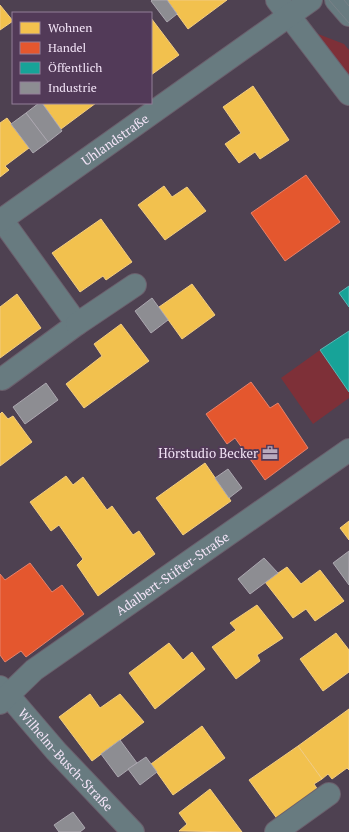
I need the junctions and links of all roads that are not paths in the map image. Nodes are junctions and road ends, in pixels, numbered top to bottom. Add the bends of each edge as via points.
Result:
1 (311, 0) edge
2 (336, 0) edge
3 (283, 8) edge
4 (349, 15) edge
5 (349, 94) edge
6 (1, 221) edge
7 (135, 285) dead end
8 (77, 324) junction
9 (2, 379) dead end
10 (349, 450) edge
11 (3, 695) edge
12 (329, 794) dead end
13 (133, 832) edge
14 (276, 832) edge

1 - 3 street, Uhlandstraße
2 - 4 street
3 - 5 street
3 - 6 street, Uhlandstraße
6 - 8 street
7 - 8 street
8 - 9 street
10 - 11 street, Adalbert-Stifter-Straße via 34,670
11 - 13 street, Wilhelm-Busch-Straße
12 - 14 street

